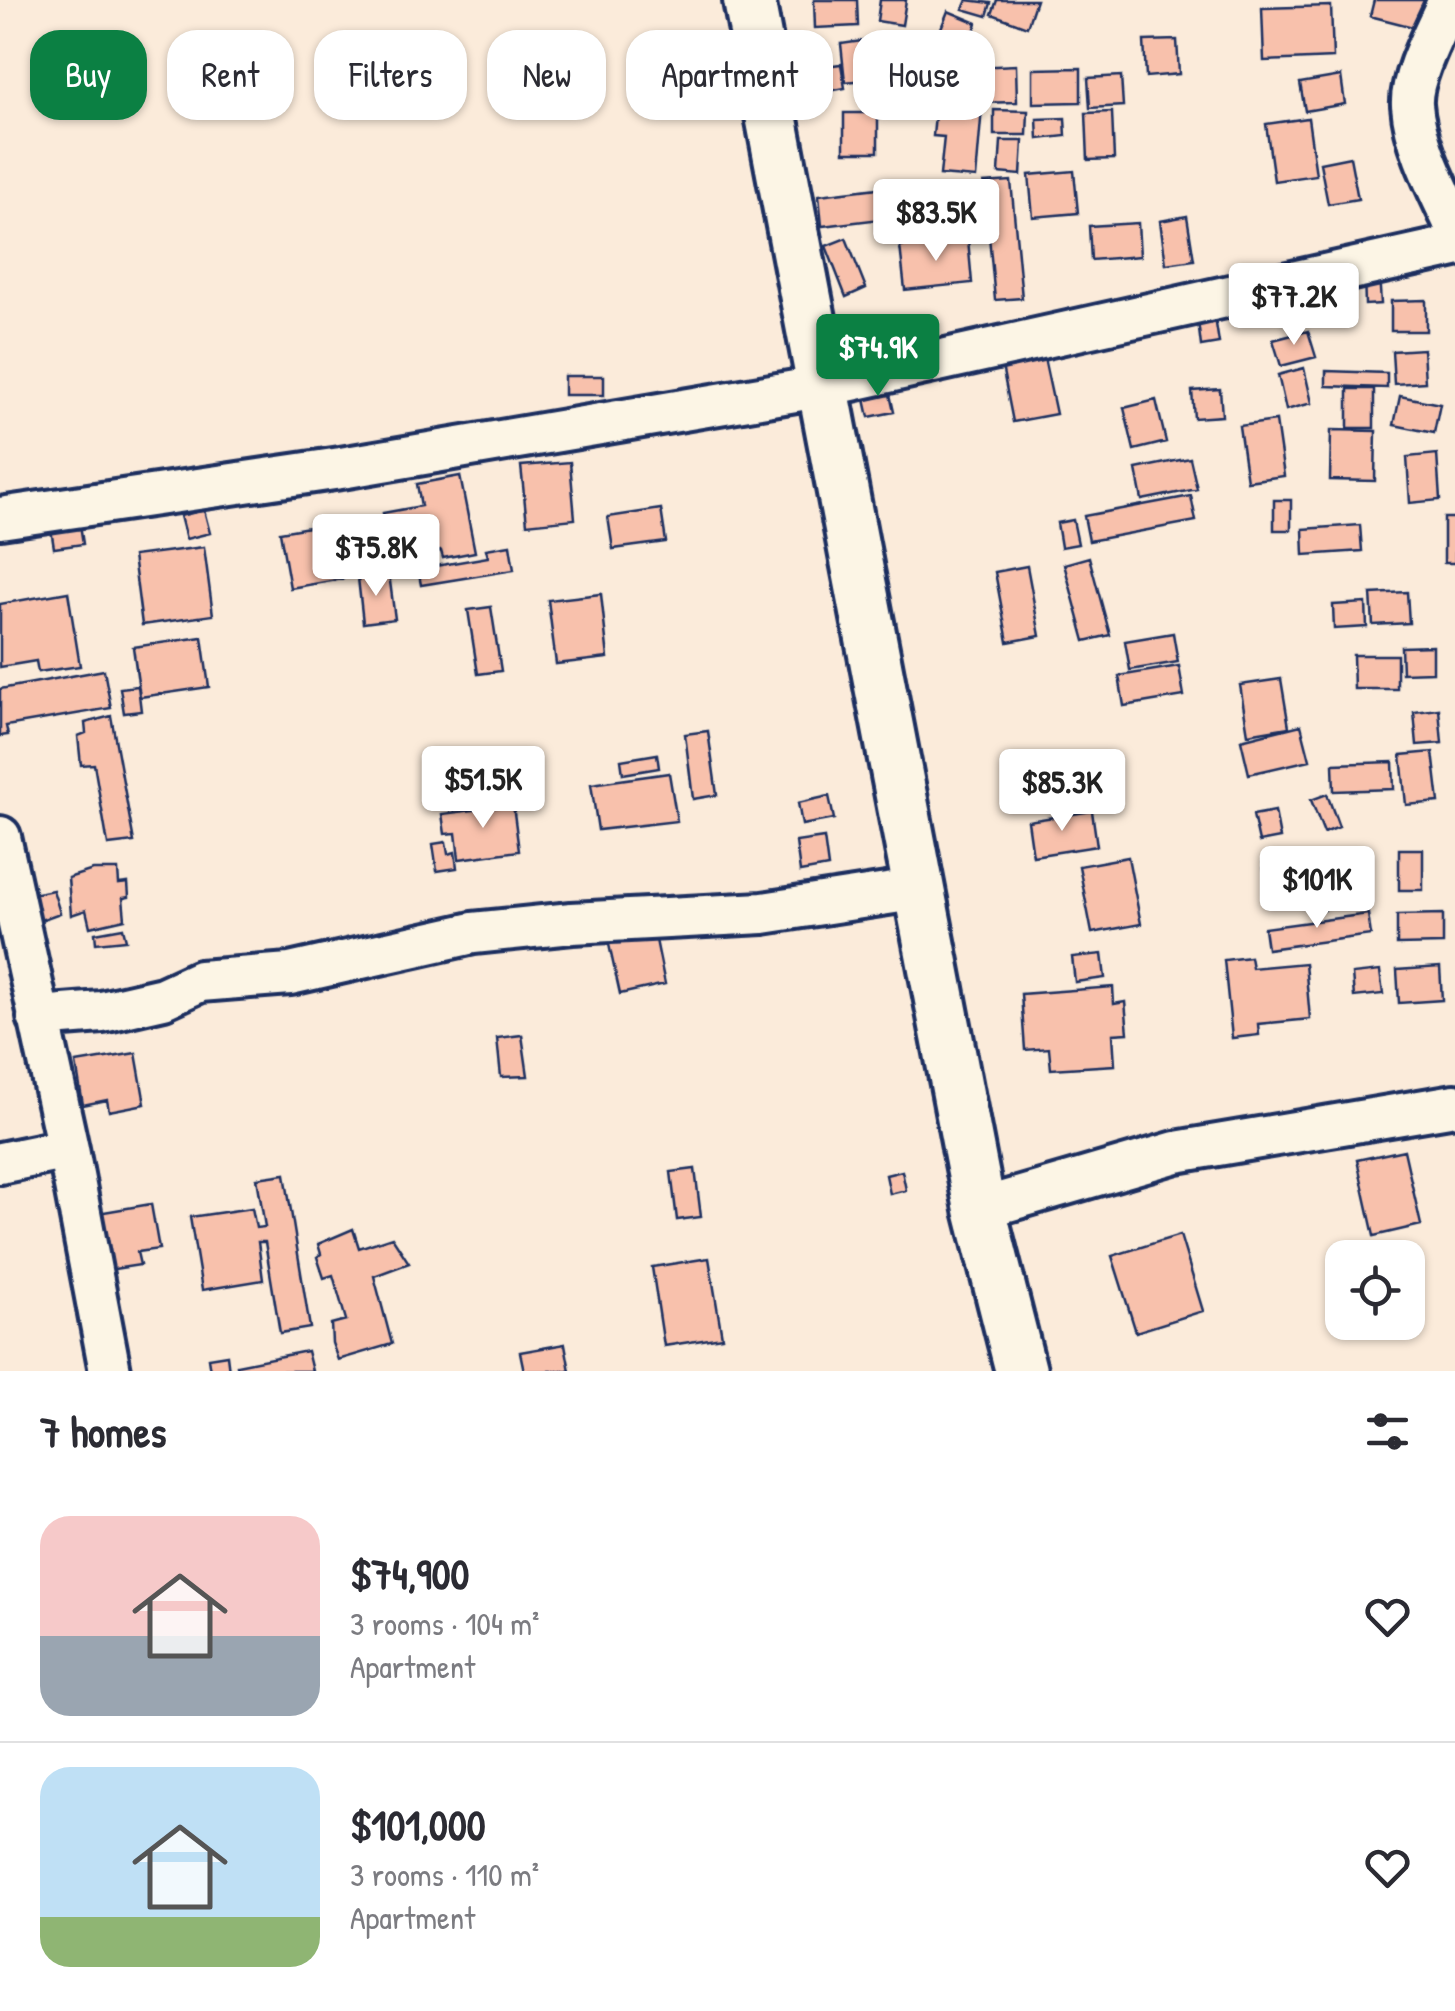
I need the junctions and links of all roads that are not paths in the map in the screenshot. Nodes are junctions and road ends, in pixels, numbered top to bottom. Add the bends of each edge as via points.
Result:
1 (750, 0) edge
2 (1450, 0) edge
3 (1455, 224) edge
4 (1455, 246) edge
5 (825, 386) junction
6 (0, 518) edge
7 (0, 837) edge
8 (920, 889) junction
9 (38, 1017) junction
10 (1455, 1105) edge
11 (68, 1149) junction
12 (0, 1163) edge
13 (980, 1209) junction
14 (110, 1371) edge
15 (1020, 1371) edge

1 - 5 main road
2 - 3 street via 1430,36 1412,102 1428,166
4 - 5 street
5 - 6 street
5 - 8 main road
7 - 9 street
8 - 9 street via 763,914 473,933 290,974 200,981 102,1012
8 - 13 main road
9 - 11 street
10 - 13 street via 1176,1152
11 - 12 street
11 - 14 street
13 - 15 main road

